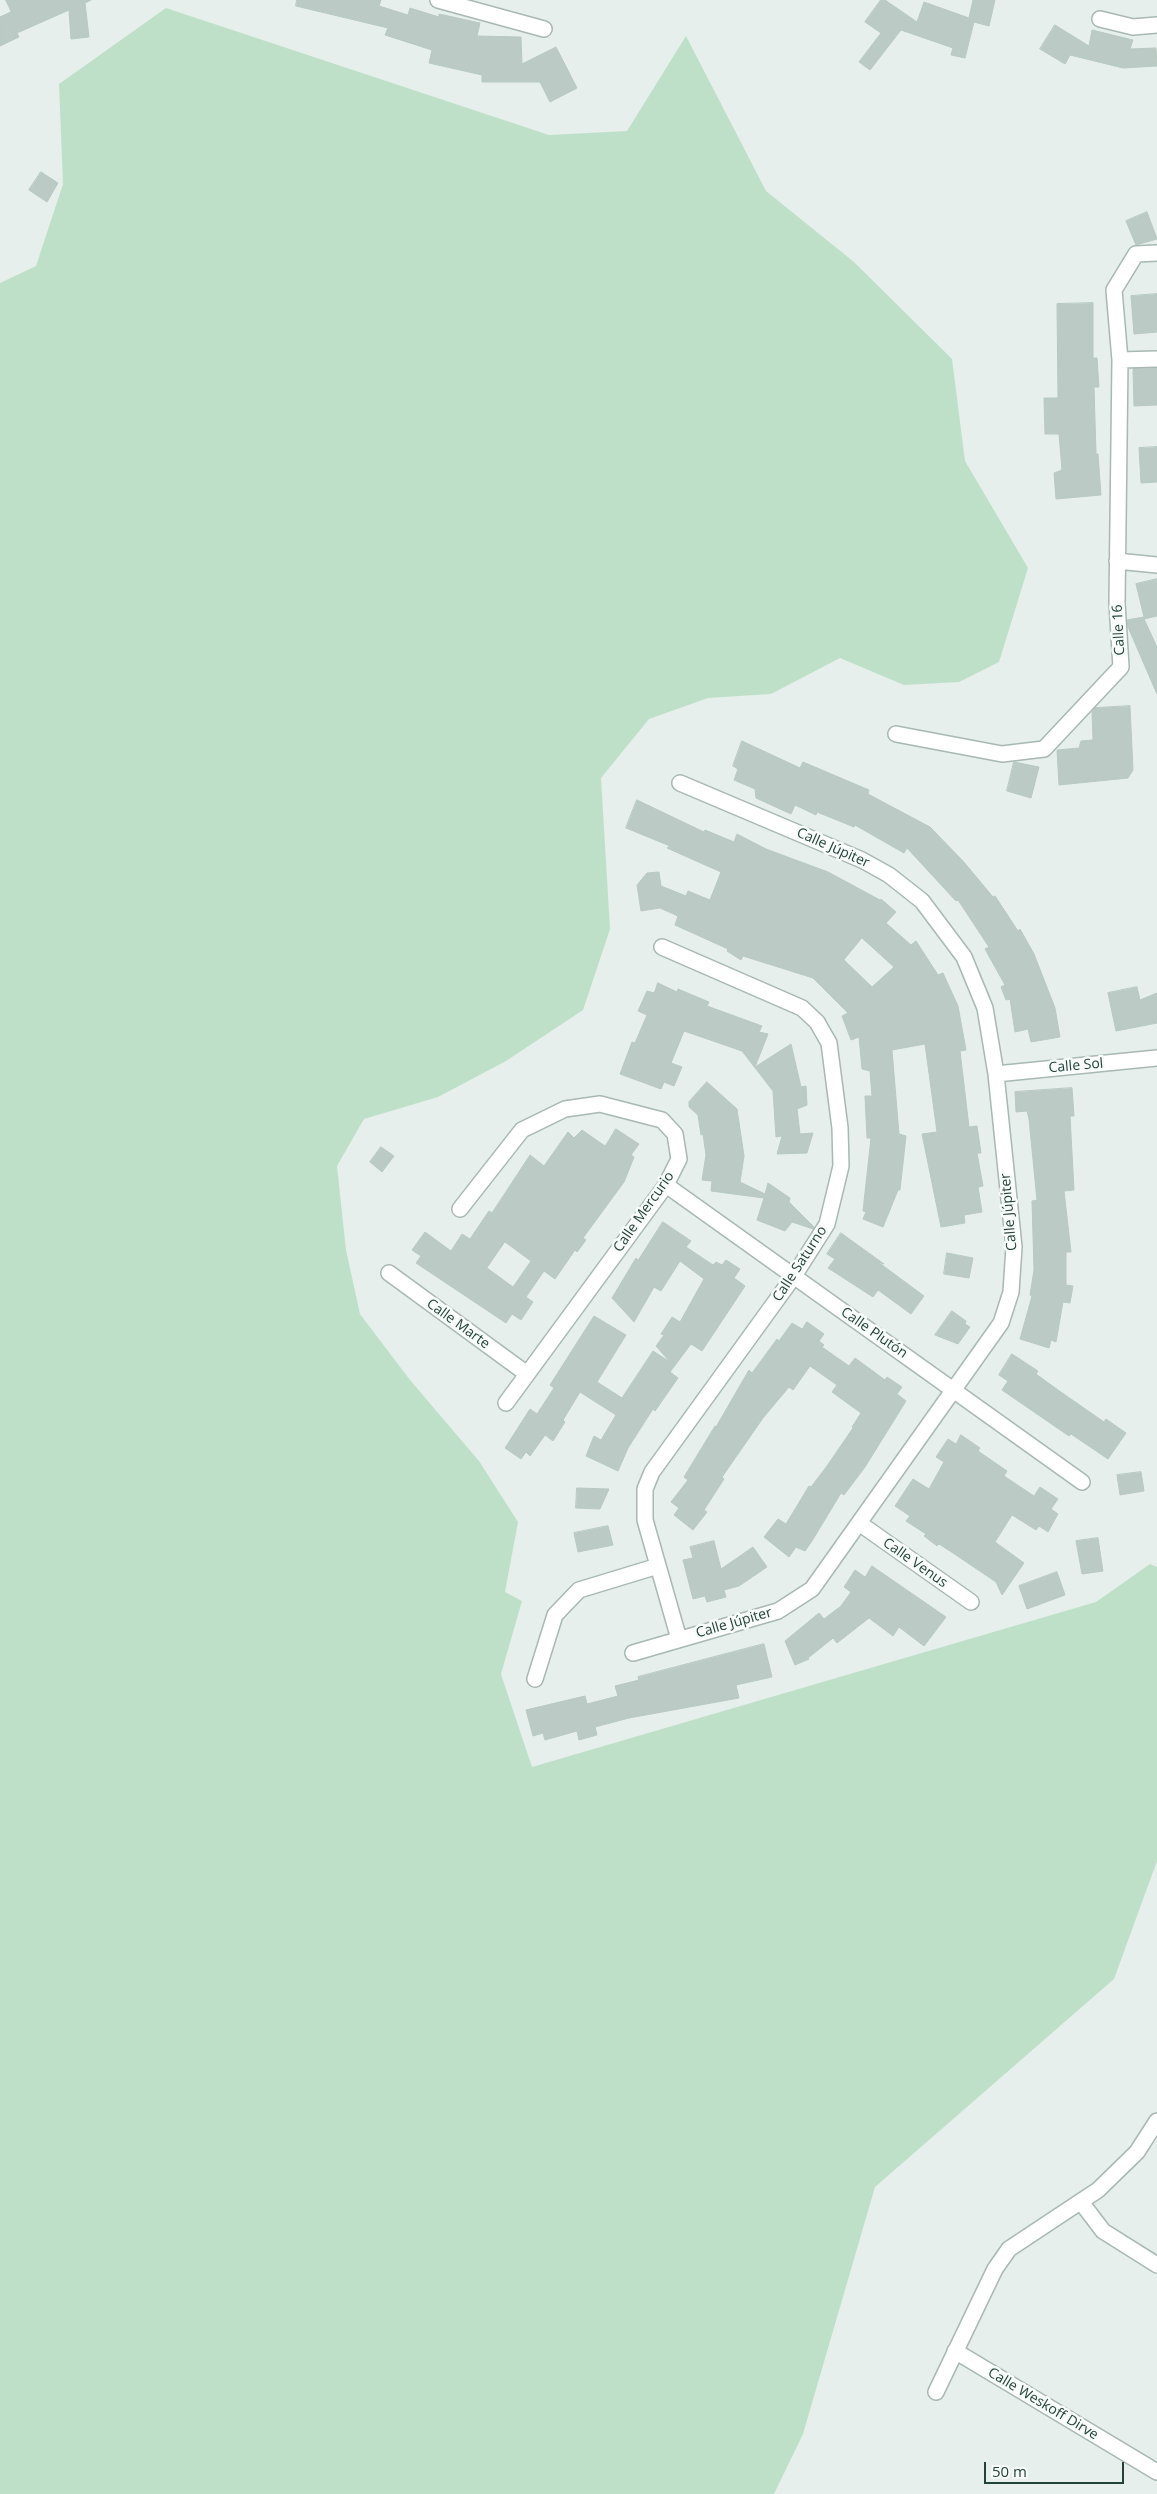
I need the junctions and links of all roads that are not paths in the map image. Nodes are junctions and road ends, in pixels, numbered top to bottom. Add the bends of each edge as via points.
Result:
1 (439, 0) edge
2 (1100, 19) dead end
3 (1157, 25) edge
4 (544, 29) dead end
5 (1154, 253) edge
6 (1157, 359) edge
7 (1120, 360) junction
8 (1117, 561) junction
9 (1157, 565) edge
10 (896, 734) dead end
11 (680, 783) dead end
12 (662, 947) dead end
13 (1157, 1058) edge
14 (996, 1074) junction
15 (666, 1185) junction
16 (460, 1209) dead end
17 (389, 1273) dead end
18 (794, 1276) junction
19 (527, 1374) junction
20 (954, 1390) junction
21 (506, 1403) dead end
22 (1082, 1482) dead end
23 (859, 1523) junction
24 (658, 1566) junction
25 (971, 1602) dead end
26 (679, 1639) junction
27 (632, 1653) dead end
28 (535, 1679) dead end
29 (1157, 2121) edge
30 (1081, 2202) junction
31 (1157, 2266) edge
32 (955, 2351) junction
33 (936, 2392) dead end
34 (1157, 2472) edge

1 - 4 street
2 - 3 street via 1133,27
5 - 7 street, Calle 16 via 1136,254 1114,290
6 - 7 street
7 - 8 street, Calle 16
8 - 9 street
8 - 10 street, Calle 16 via 1121,667 1044,749 1002,754
11 - 14 street, Calle Júpiter via 862,860 889,875 922,901 964,957 985,1008
12 - 18 street, Calle Saturno via 802,1008 818,1022 829,1043 840,1128 841,1166 827,1224
13 - 14 street, Calle Sol
14 - 20 street, Calle Júpiter via 1014,1247 1011,1292 1001,1322
15 - 16 street, Calle Mercurio via 679,1159 675,1134 662,1120 600,1104 565,1110 522,1130
15 - 18 street, Calle Plutón
15 - 19 street, Calle Mercurio
17 - 19 street, Calle Marte
18 - 20 street, Calle Plutón
18 - 24 street, Calle Saturno via 652,1472 645,1489 645,1520
19 - 21 street, Calle Mercurio
20 - 22 street, Calle Plutón
20 - 23 street, Calle Júpiter
23 - 25 street, Calle Venus
23 - 26 street, Calle Júpiter via 812,1589 778,1611
24 - 26 street, Calle Saturno
24 - 28 street via 579,1590 555,1616
26 - 27 street, Calle Júpiter
29 - 30 street via 1137,2152
30 - 31 street via 1103,2231
30 - 32 street via 1009,2249 995,2269
32 - 33 street
32 - 34 street, Calle Weskoff Dirve

